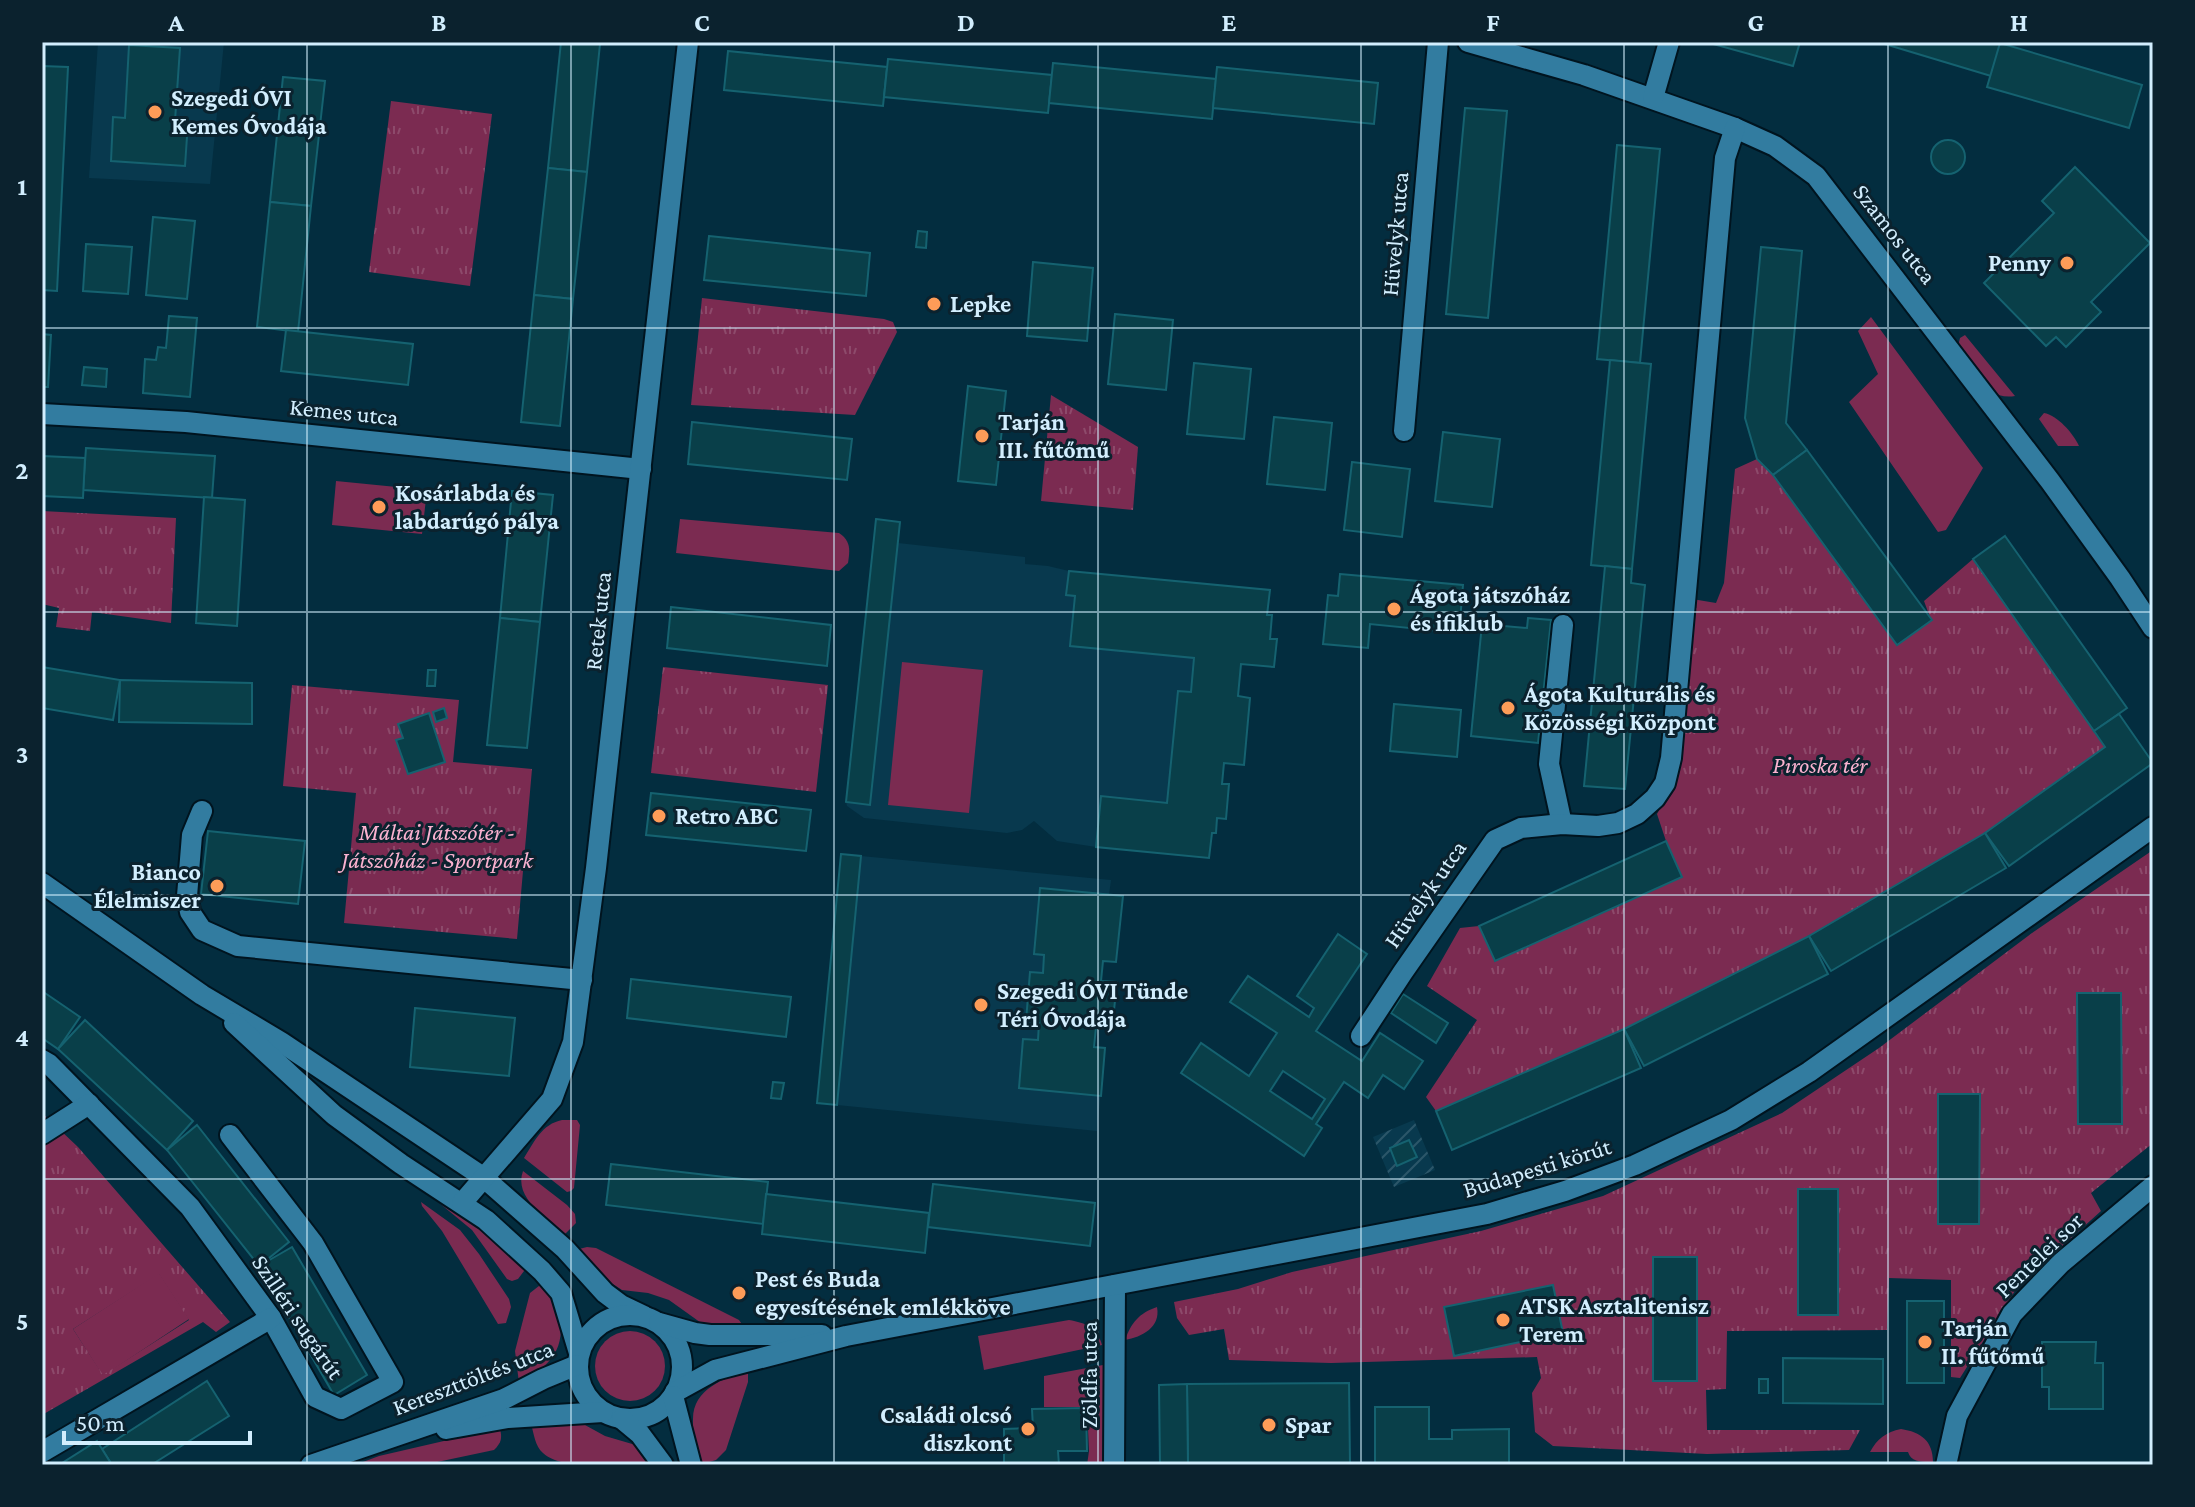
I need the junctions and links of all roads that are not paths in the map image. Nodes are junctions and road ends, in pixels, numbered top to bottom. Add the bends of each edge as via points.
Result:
1 (688, 42) edge
2 (1438, 42) edge
3 (1468, 42) edge
4 (1669, 42) edge
5 (1653, 98) junction
6 (1735, 128) junction
7 (42, 414) edge
8 (1404, 431) dead end
9 (641, 469) junction
10 (1563, 625) dead end
11 (2153, 628) edge
12 (202, 811) dead end
13 (1562, 824) junction
14 (2153, 827) edge
15 (42, 883) edge
16 (582, 980) junction
17 (202, 995) junction
18 (1361, 1036) dead end
19 (42, 1060) edge
20 (89, 1104) junction
21 (42, 1134) edge
22 (230, 1135) dead end
23 (483, 1177) junction
24 (2153, 1186) edge
25 (462, 1203) junction
26 (1115, 1285) junction
27 (271, 1318) junction
28 (652, 1320) junction
29 (846, 1336) junction
30 (578, 1359) junction
31 (674, 1394) junction
32 (612, 1416) junction
33 (387, 1439) junction
34 (42, 1452) edge
35 (311, 1465) edge
36 (663, 1465) edge
37 (691, 1465) edge
38 (1114, 1465) edge
39 (1946, 1465) edge

1 - 9 street, Retek utca
2 - 8 street, Hüvelyk utca
3 - 5 street, Szamos utca
4 - 5 street
5 - 6 street, Szamos utca
6 - 11 street, Szamos utca via 1775,146 1816,176 2050,481
6 - 13 street, Hüvelyk utca via 1725,158 1665,783 1637,814 1618,823
7 - 9 street, Kemes utca via 186,422
9 - 16 street, Retek utca
10 - 13 street via 1549,764
12 - 16 street via 192,835 187,896 202,930 238,946
13 - 18 street, Hüvelyk utca via 1521,828 1495,840
14 - 26 street, Budapesti körút via 1809,1072 1731,1120 1635,1165 1487,1214
15 - 17 street
16 - 23 street, Retek utca via 573,1042 552,1099
17 - 23 street
17 - 25 street via 334,1115
19 - 20 street, Szilléri sugárút
20 - 21 street
20 - 27 street, Szilléri sugárút via 190,1207
22 - 27 street, Szilléri sugárút via 313,1243 393,1382 341,1409 315,1397
23 - 25 street, Retek utca
23 - 28 street via 565,1249 605,1293
24 - 39 street, Pentelei sor via 2061,1263 2012,1314 1957,1416
25 - 30 street via 561,1293
26 - 29 street, Budapesti körút
26 - 38 street, Zöldfa utca
27 - 34 street
28 - 29 street, Budapesti körút via 710,1335
28 - 30 street via 628,1314 604,1321 586,1337
28 - 31 street via 668,1331 680,1352 681,1376
29 - 31 street, Budapesti körút via 715,1370
30 - 32 street via 584,1392
30 - 33 street, Kereszttöltés utca via 504,1399
31 - 32 street via 650,1415
31 - 37 street
32 - 33 street, Kereszttöltés utca via 501,1419
32 - 36 street via 640,1434
33 - 35 street, Kereszttöltés utca

